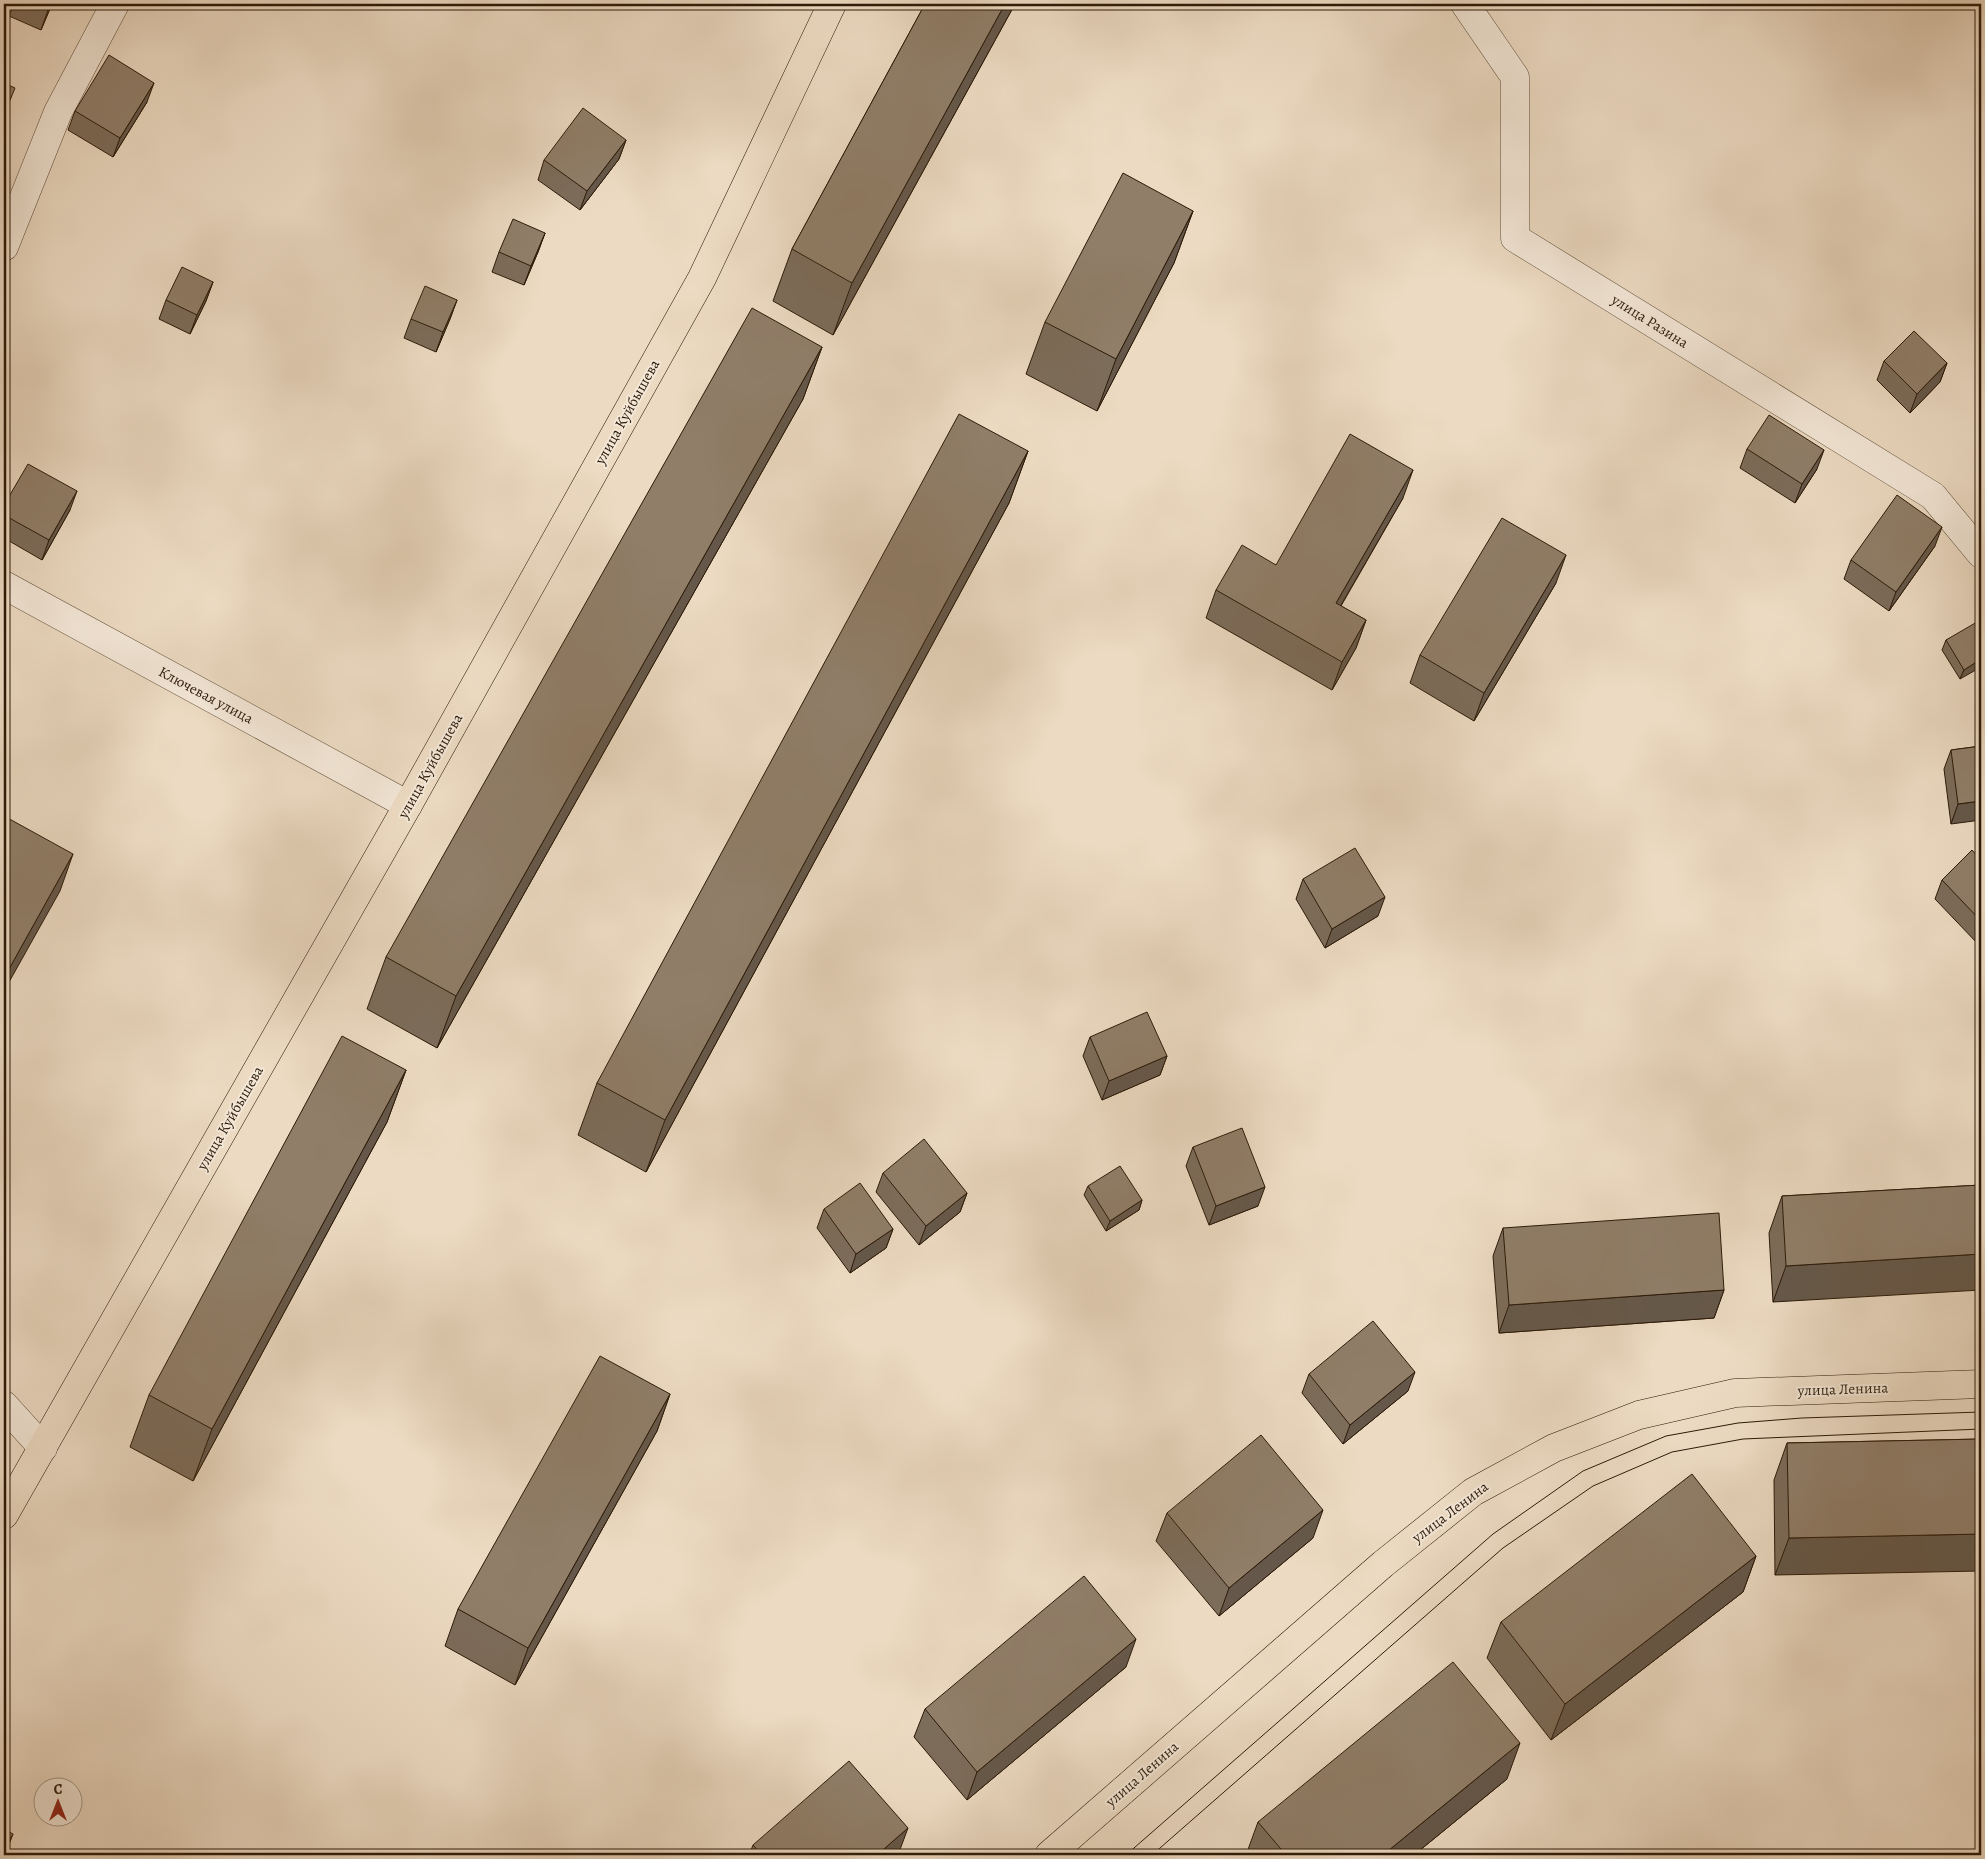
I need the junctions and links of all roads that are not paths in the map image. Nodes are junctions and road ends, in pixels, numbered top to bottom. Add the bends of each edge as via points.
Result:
1 (115, 4) edge
2 (832, 4) edge
3 (1465, 4) edge
4 (4, 247) edge
5 (1981, 554) edge
6 (4, 585) edge
7 (408, 805) junction
8 (1981, 1384) edge
9 (4, 1406) edge
10 (44, 1448) junction
11 (4, 1515) edge
12 (1049, 1855) edge

1 - 4 street via 58,112
2 - 7 main road, улица Куйбышева via 702,278
3 - 5 street, улица Разина via 1516,77 1516,238 1933,496
6 - 7 street, Ключевая улица
7 - 10 main road, улица Куйбышева
8 - 12 main road, улица Ленина via 1735,1393 1640,1415 1554,1448 1473,1492 1390,1558
9 - 10 street
10 - 11 main road, улица Куйбышева

